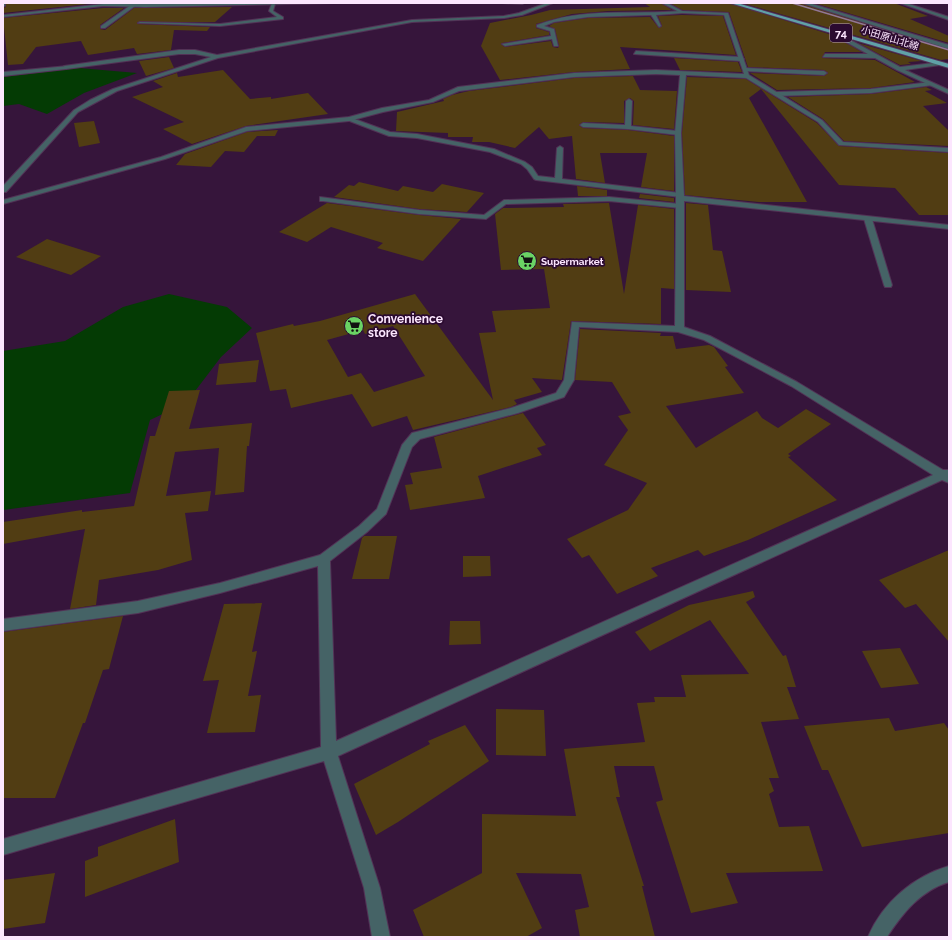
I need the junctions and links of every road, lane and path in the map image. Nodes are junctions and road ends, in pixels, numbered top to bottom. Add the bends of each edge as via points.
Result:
1 (47, 3) edge
2 (332, 3) edge
3 (504, 3) edge
4 (522, 3) edge
5 (538, 3) edge
6 (551, 3) edge
7 (664, 3) edge
8 (732, 3) edge
9 (804, 3) edge
10 (902, 3) edge
11 (191, 4) edge
12 (273, 4) junction
13 (545, 5) junction
14 (133, 6) junction
15 (45, 12) junction
16 (681, 12) junction
17 (653, 15) junction
18 (3, 16) edge
19 (949, 19) edge
20 (140, 23) dead end
21 (659, 26) dead end
22 (103, 27) dead end
23 (832, 31) junction
24 (554, 38) junction
25 (505, 44) dead end
26 (556, 45) dead end
27 (949, 47) edge
28 (636, 53) dead end
29 (825, 56) dead end
30 (875, 56) junction
31 (218, 57) junction
32 (741, 59) junction
33 (940, 63) junction
34 (949, 66) edge
35 (899, 69) junction
36 (683, 73) junction
37 (746, 73) junction
38 (824, 73) dead end
39 (3, 74) edge
40 (931, 84) junction
41 (949, 92) edge
42 (776, 94) junction
43 (628, 101) dead end
44 (349, 119) junction
45 (583, 125) dead end
46 (628, 127) junction
47 (678, 133) junction
48 (560, 148) dead end
49 (949, 150) edge
50 (558, 181) junction
51 (3, 190) edge
52 (323, 199) dead end
53 (680, 200) junction
54 (3, 202) edge
55 (868, 219) junction
56 (949, 227) edge
57 (888, 285) dead end
58 (679, 329) junction
59 (947, 475) edge
60 (324, 559) junction
61 (3, 625) edge
62 (329, 752) junction
63 (3, 847) edge
64 (949, 874) edge
65 (381, 937) edge
66 (877, 937) edge

1 - 15 street
2 - 12 street
3 - 4 street
5 - 13 street
6 - 13 street
7 - 16 street
8 - 23 main road, 小田原山北線 / 74
9 - 27 street
10 - 19 street
11 - 12 street
11 - 14 street
12 - 20 street via 271,11 281,18 220,25
13 - 31 street via 504,17 412,21
14 - 15 street via 103,5
14 - 22 street
15 - 18 street
16 - 17 street
16 - 32 street via 726,14
17 - 21 street
17 - 24 street via 576,17 539,26 552,30
23 - 30 street
23 - 33 main road, 小田原山北線 / 74
24 - 25 street
24 - 26 street
28 - 32 street
29 - 30 street
30 - 35 street
31 - 39 street via 195,52 179,52
31 - 51 street via 115,90 92,101 76,111
32 - 37 street
33 - 34 main road, 小田原山北線 / 74
33 - 35 street
35 - 40 street
36 - 37 street
36 - 44 street via 574,75 489,84 458,89 431,100
36 - 47 street
37 - 38 street
37 - 42 street
40 - 41 street
40 - 42 street via 871,91
42 - 49 street via 820,121 841,144
43 - 46 street
44 - 50 street via 389,134 417,136 492,150 523,163 530,168 536,178
44 - 54 street via 246,129 162,158
45 - 46 street
46 - 47 street
47 - 53 street
48 - 50 street
50 - 53 street
52 - 53 street via 419,212 486,217 504,202 609,198
53 - 55 street
53 - 58 street
55 - 56 street
55 - 57 street
58 - 59 street via 707,338 794,384
58 - 60 street via 575,324 570,380 560,395 514,411 416,436 407,445 382,511
59 - 62 street
60 - 61 street via 220,588 138,607
60 - 62 street
62 - 63 street
62 - 65 street via 372,888
64 - 66 street via 935,877 902,900

